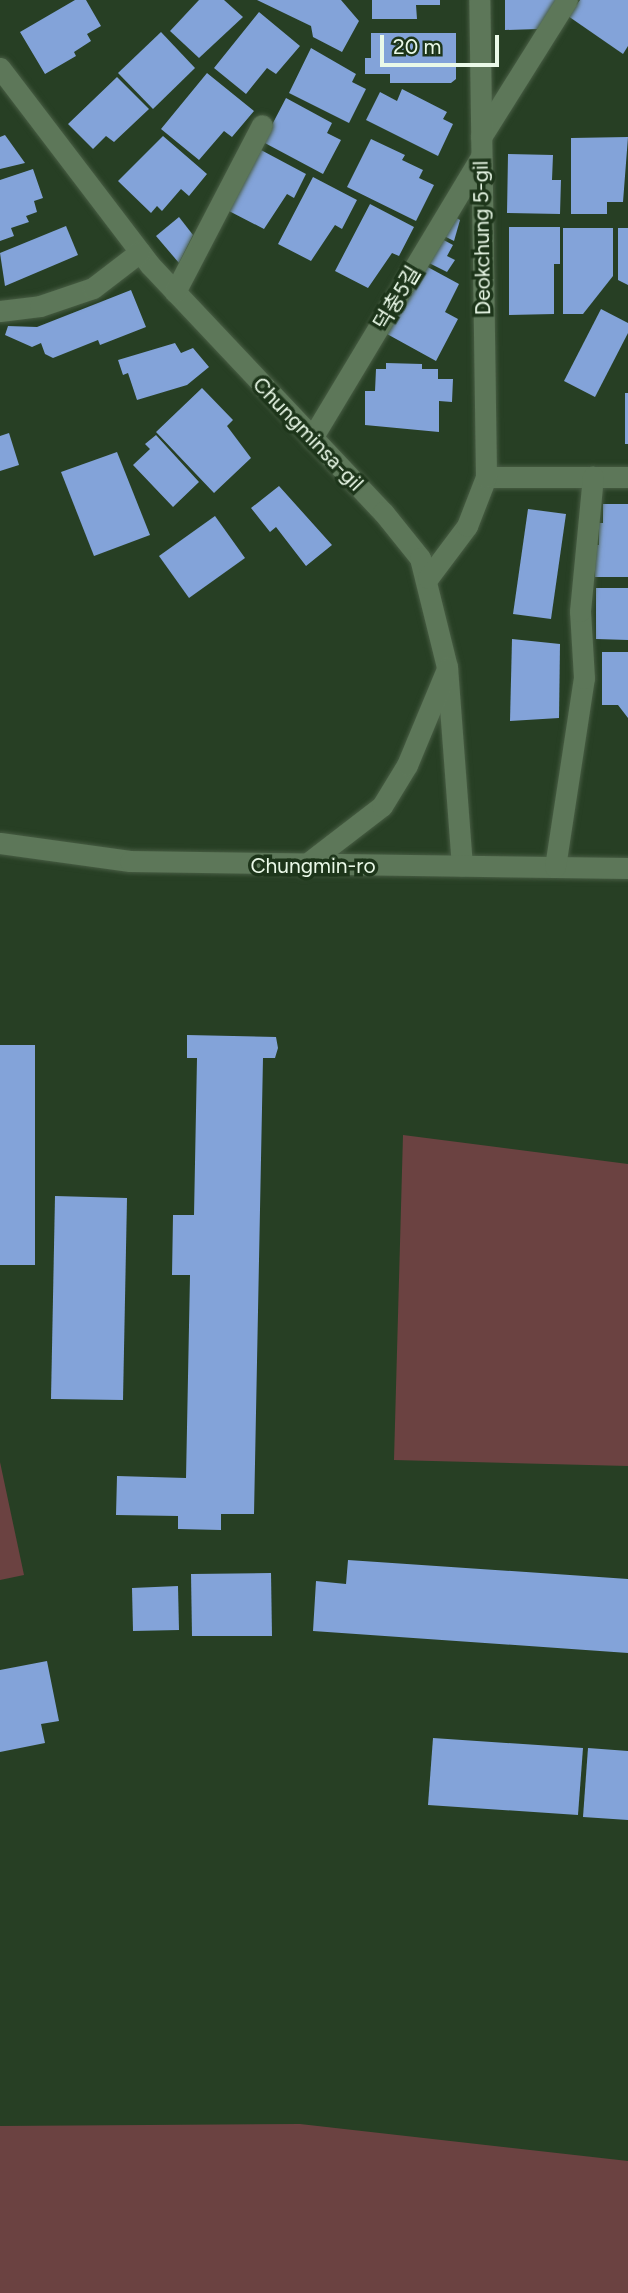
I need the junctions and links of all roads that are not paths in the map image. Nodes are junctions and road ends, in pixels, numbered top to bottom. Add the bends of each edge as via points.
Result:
1 (479, 0) edge
2 (567, 0) edge
3 (0, 68) edge
4 (262, 125) dead end
5 (481, 147) junction
6 (140, 252) junction
7 (175, 292) junction
8 (0, 311) edge
9 (312, 438) junction
10 (486, 477) junction
11 (593, 477) junction
12 (628, 477) edge
13 (428, 578) junction
14 (447, 667) junction
15 (0, 842) edge
16 (303, 866) junction
17 (462, 866) junction
18 (555, 867) junction
19 (628, 868) edge

1 - 5 street, Deokchung 5-gil
2 - 5 street, 덕충5길
3 - 6 street, Chungminsa-gil
4 - 7 street
5 - 9 street, 덕충5길
5 - 10 street, Deokchung 5-gil
6 - 7 street, Chungminsa-gil
6 - 8 street via 93,288 40,306
7 - 9 street, Chungminsa-gil
9 - 13 street, Chungminsa-gil via 409,542
10 - 11 street
10 - 13 street via 467,526
11 - 12 street
11 - 18 street via 580,611 584,678
13 - 14 street, Chungminsa-gil
14 - 16 street via 404,772 382,806
14 - 17 street, Chungminsa-gil
15 - 16 street, Chungmin-ro via 130,862
16 - 17 street, Chungmin-ro
17 - 18 street, Chungmin-ro
18 - 19 street, Chungmin-ro

